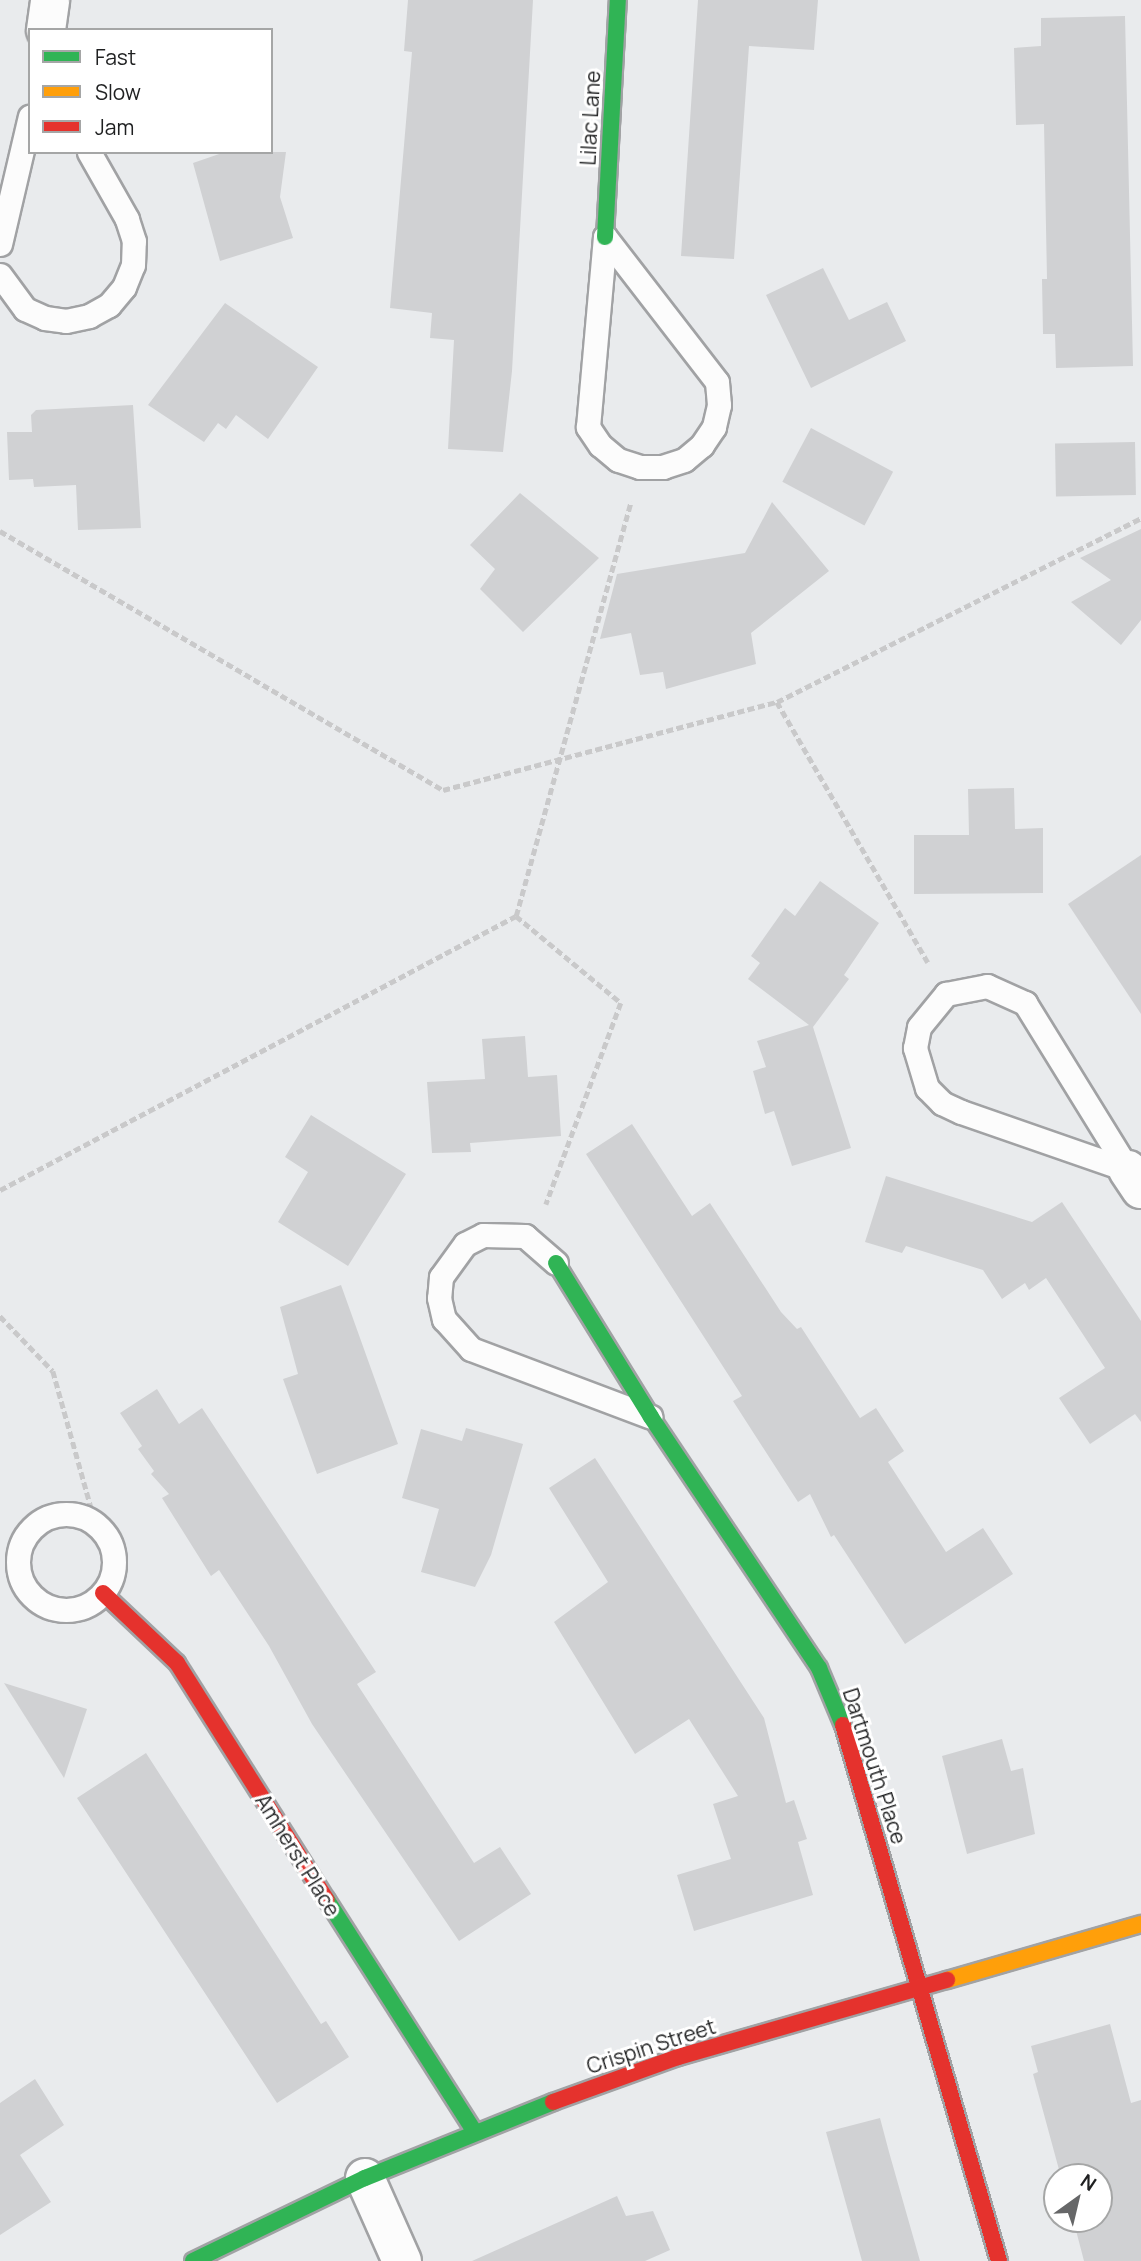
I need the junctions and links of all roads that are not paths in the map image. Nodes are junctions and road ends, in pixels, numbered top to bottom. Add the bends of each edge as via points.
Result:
1 (50, 0) edge
2 (618, 0) edge
3 (46, 28) edge
4 (28, 125) edge
5 (90, 154) edge
6 (605, 237) junction
7 (0, 244) edge
8 (0, 275) edge
9 (1135, 1180) edge
10 (556, 1263) joint
11 (651, 1417) junction
12 (103, 1593) junction
13 (1141, 1924) edge
14 (920, 1986) junction
15 (475, 2132) junction
16 (365, 2178) junction
17 (193, 2261) edge
18 (402, 2261) edge
19 (999, 2261) edge

1 - 3 street
2 - 6 street, Lilac Lane
4 - 7 lane
5 - 8 lane via 127,219 134,241 133,265 124,287 109,305 66,321 25,309
6 - 6 lane via 588,427 618,460 640,467 663,467 684,460 702,445 716,416 717,382
9 - 9 lane via 1025,1003 987,986 946,994 919,1027 915,1048 927,1088 942,1103
10 - 11 street, Dartmouth Place
10 - 11 lane via 533,1241 504,1233 483,1235 465,1244 441,1277 444,1319 471,1349
11 - 14 street, Dartmouth Place via 818,1668 840,1715
12 - 12 lane via 89,1605 52,1609 35,1601 17,1568 19,1549 28,1532 42,1520 61,1514 96,1525 108,1539 114,1557 113,1576
12 - 15 street, Amherst Place via 177,1663
13 - 14 street, Crispin Street
14 - 15 street, Crispin Street via 678,2057
14 - 19 street, Dartmouth Place
15 - 16 street, Crispin Street
16 - 17 street, Crispin Street
16 - 18 street

